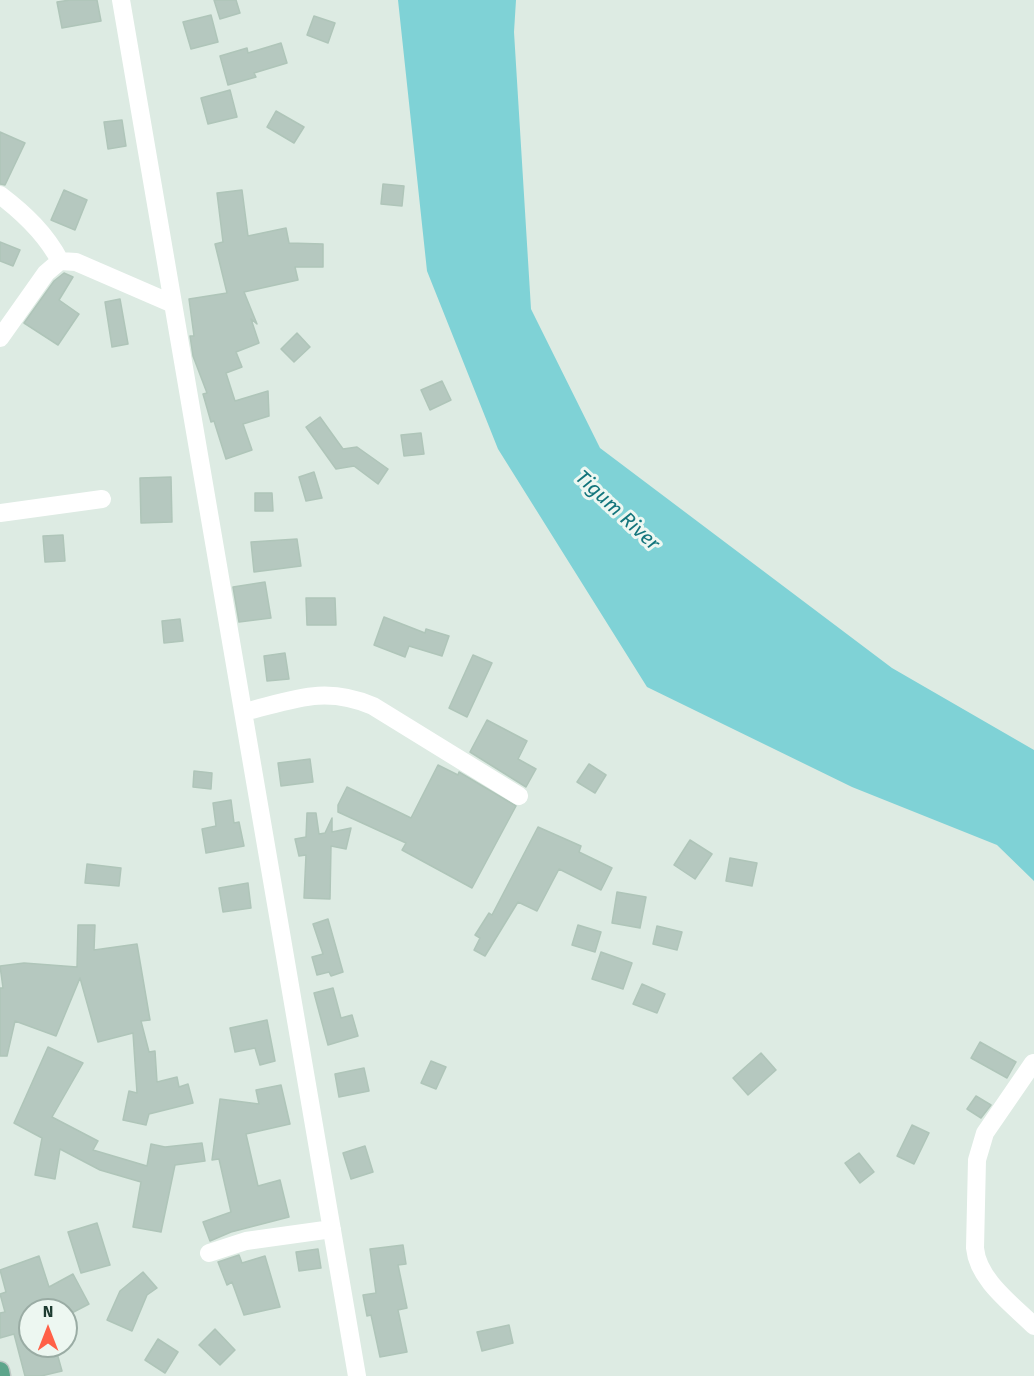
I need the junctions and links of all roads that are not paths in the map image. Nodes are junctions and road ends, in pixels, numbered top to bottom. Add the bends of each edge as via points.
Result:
1 (121, 0) edge
2 (0, 195) edge
3 (60, 261) junction
4 (173, 304) junction
5 (5, 319) edge
6 (0, 338) edge
7 (102, 499) dead end
8 (0, 513) edge
9 (244, 712) junction
10 (519, 796) dead end
11 (1033, 1063) edge
12 (332, 1229) junction
13 (209, 1253) dead end
14 (1034, 1326) edge
15 (0, 1371) edge
16 (1, 1376) edge
17 (357, 1376) edge

1 - 4 street
2 - 3 street via 49,241
3 - 4 street via 76,262
3 - 5 street
4 - 9 street
5 - 6 street
7 - 8 street
9 - 10 street via 329,694 350,696 373,706
9 - 12 street
11 - 14 street via 985,1133 977,1160 975,1248 976,1261 984,1275
12 - 13 street via 246,1241
12 - 17 street
15 - 16 main road

